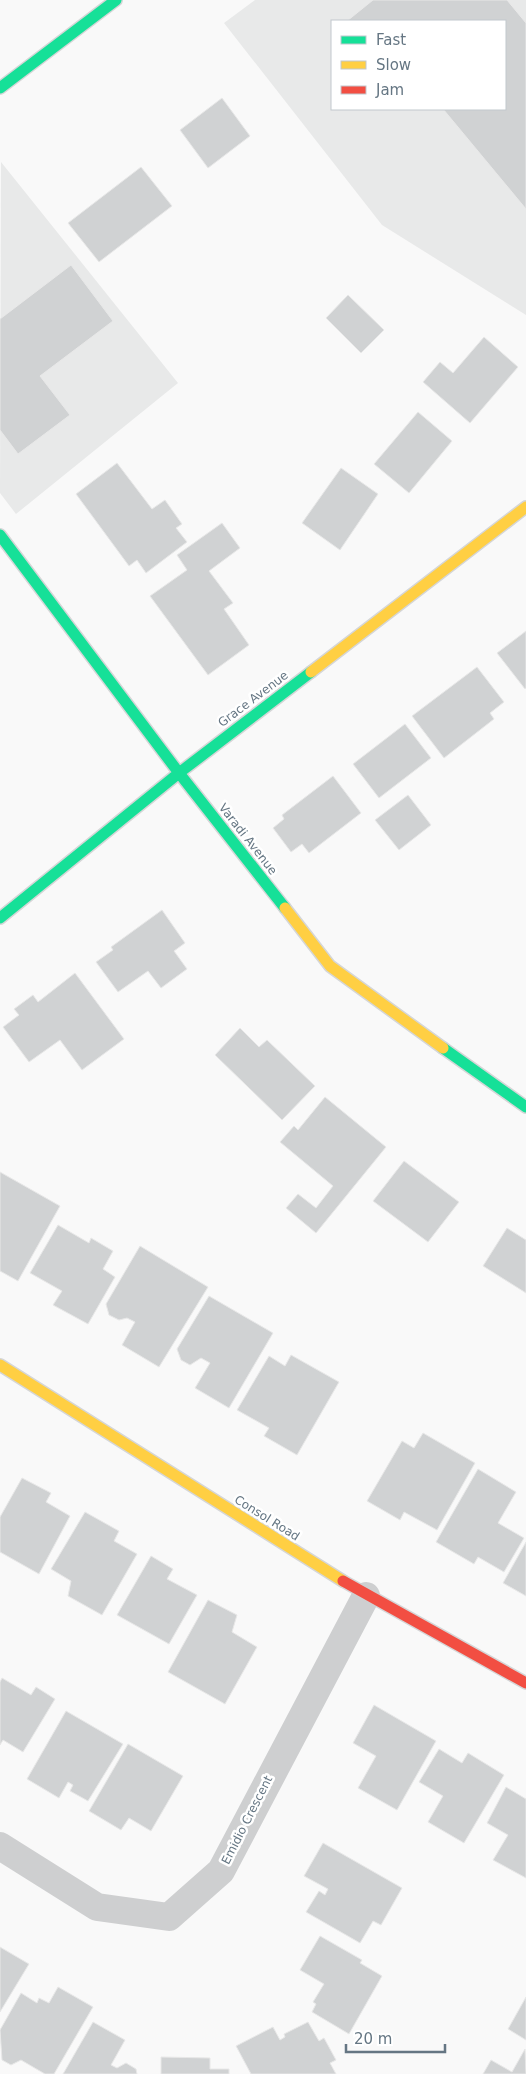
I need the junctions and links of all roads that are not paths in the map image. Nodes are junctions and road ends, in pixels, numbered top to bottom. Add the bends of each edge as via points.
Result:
1 (116, 0) edge
2 (0, 88) edge
3 (526, 507) edge
4 (0, 535) edge
5 (179, 773) junction
6 (0, 918) edge
7 (526, 1107) edge
8 (0, 1365) edge
9 (366, 1596) junction
10 (526, 1683) edge
11 (0, 1846) edge

1 - 2 street
3 - 5 street, Grace Avenue
4 - 5 street, Varadi Avenue
5 - 6 street, Grace Avenue
5 - 7 street, Varadi Avenue via 330,966
8 - 9 street, Consol Road
9 - 10 street, Consol Road
9 - 11 street, Emidio Crescent via 221,1871 169,1917 97,1907

